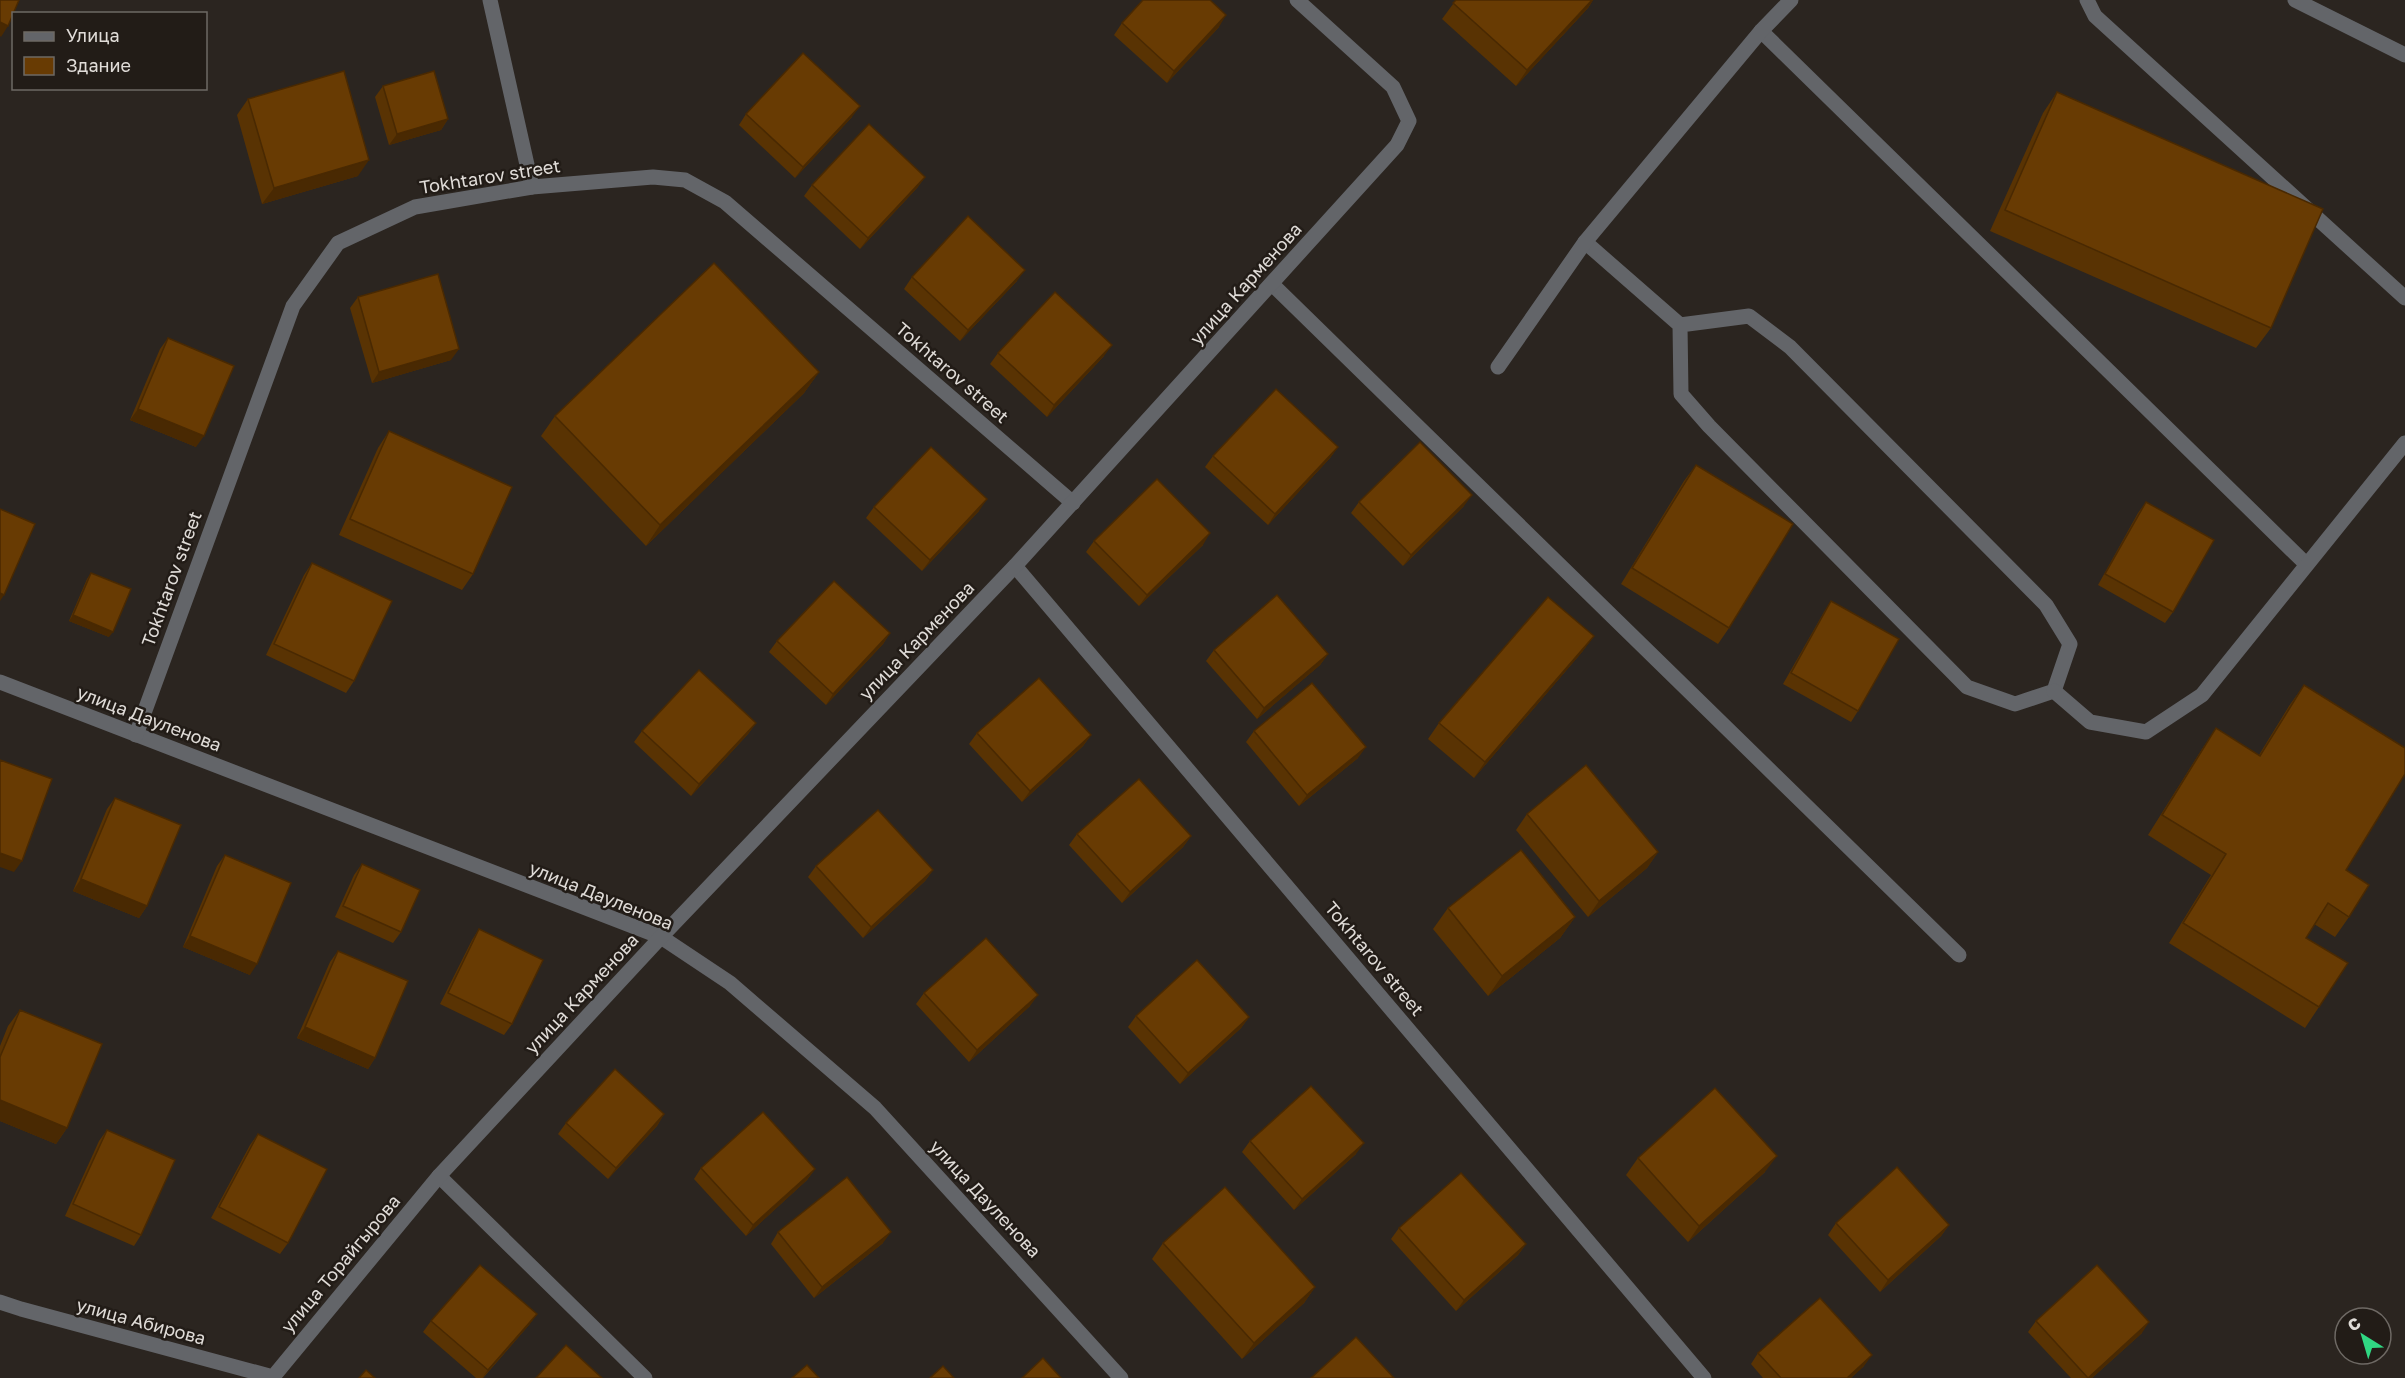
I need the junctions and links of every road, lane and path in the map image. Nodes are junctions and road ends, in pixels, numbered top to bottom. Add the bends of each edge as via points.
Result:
1 (490, 0) edge
2 (1296, 0) edge
3 (1791, 0) edge
4 (2087, 0) edge
5 (2295, 0) edge
6 (1761, 31) junction
7 (2405, 55) edge
8 (532, 188) junction
9 (1585, 242) junction
10 (1272, 284) junction
11 (2405, 298) edge
12 (1680, 326) junction
13 (1498, 367) dead end
14 (2405, 442) edge
15 (1073, 503) junction
16 (2306, 564) junction
17 (1015, 566) junction
18 (0, 682) edge
19 (2054, 691) junction
20 (136, 735) junction
21 (661, 937) junction
22 (1959, 955) dead end
23 (439, 1176) junction
24 (0, 1302) edge
25 (273, 1377) edge
26 (645, 1378) edge
27 (1121, 1378) edge
28 (1704, 1378) edge

1 - 8 street
2 - 10 street, улица Карменова via 1393,87 1409,121 1397,145
3 - 6 street
4 - 11 street via 2095,16
5 - 7 street
6 - 9 street
6 - 16 street
8 - 15 street, Tokhtarov street via 653,177 685,180 725,202
8 - 20 street, Tokhtarov street via 415,207 338,243 293,306
9 - 12 street
9 - 13 street
10 - 15 street, улица Карменова
10 - 22 street
12 - 19 street via 1681,394 1708,426 1968,687 2015,704
12 - 19 street via 1749,316 1790,348 2046,605 2070,644
14 - 16 street
15 - 17 street, улица Карменова
16 - 19 street via 2202,695 2146,732 2090,722
17 - 21 street, улица Карменова
17 - 28 street, Tokhtarov street
18 - 20 street, улица Дауленова
20 - 21 street, улица Дауленова
21 - 23 street, улица Карменова
21 - 27 street, улица Дауленова via 730,983 874,1108
23 - 25 street, улица Торайгырова
23 - 26 street
24 - 25 street, улица Абирова

